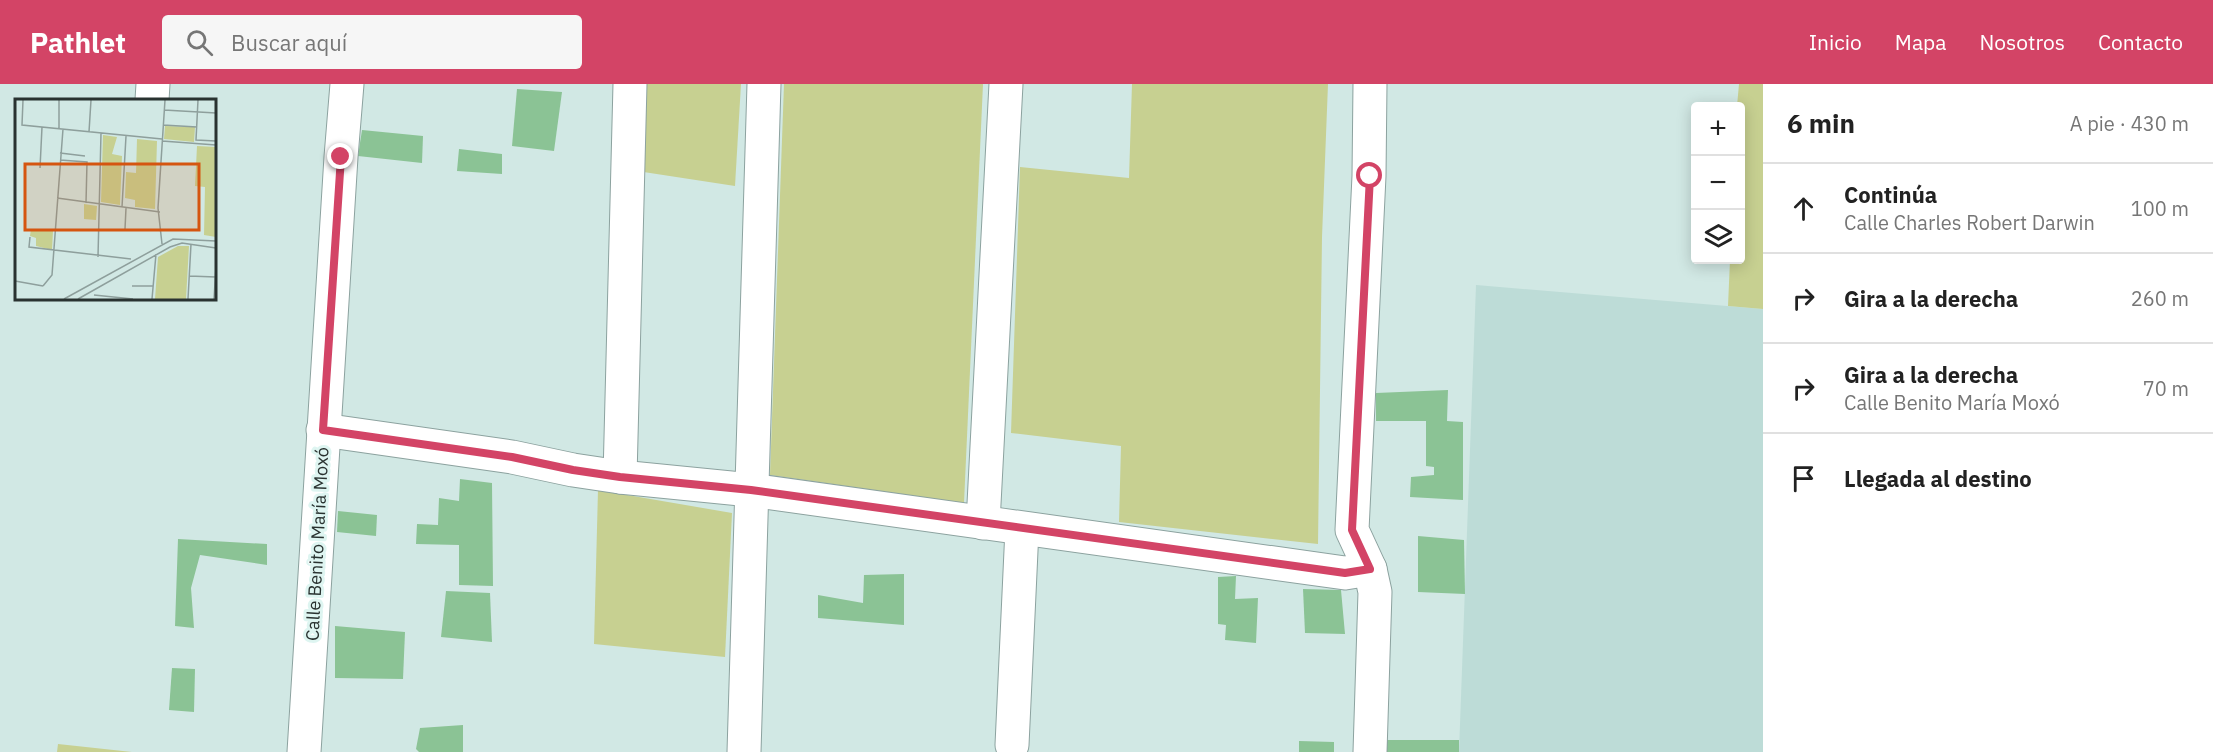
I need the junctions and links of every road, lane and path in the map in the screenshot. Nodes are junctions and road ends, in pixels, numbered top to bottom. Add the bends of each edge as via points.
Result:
1 (153, 84) edge
2 (347, 84) edge
3 (630, 84) edge
4 (764, 84) edge
5 (1006, 84) edge
6 (1370, 84) edge
7 (152, 99) edge
8 (323, 430) junction
9 (620, 477) junction
10 (751, 490) junction
11 (983, 523) junction
12 (1022, 529) junction
13 (1370, 569) junction
14 (1012, 745) dead end
15 (304, 752) edge
16 (744, 752) edge
17 (1370, 752) edge

1 - 7 street
2 - 8 street, Calle Benito María Moxó
3 - 9 street
4 - 10 street
5 - 11 street
6 - 13 street via 1370,176 1352,530
8 - 9 street
8 - 15 street, Calle Benito María Moxó
9 - 10 street
10 - 11 street
10 - 16 street
11 - 12 street
12 - 13 street via 1345,573
12 - 14 street
13 - 17 street via 1375,592

